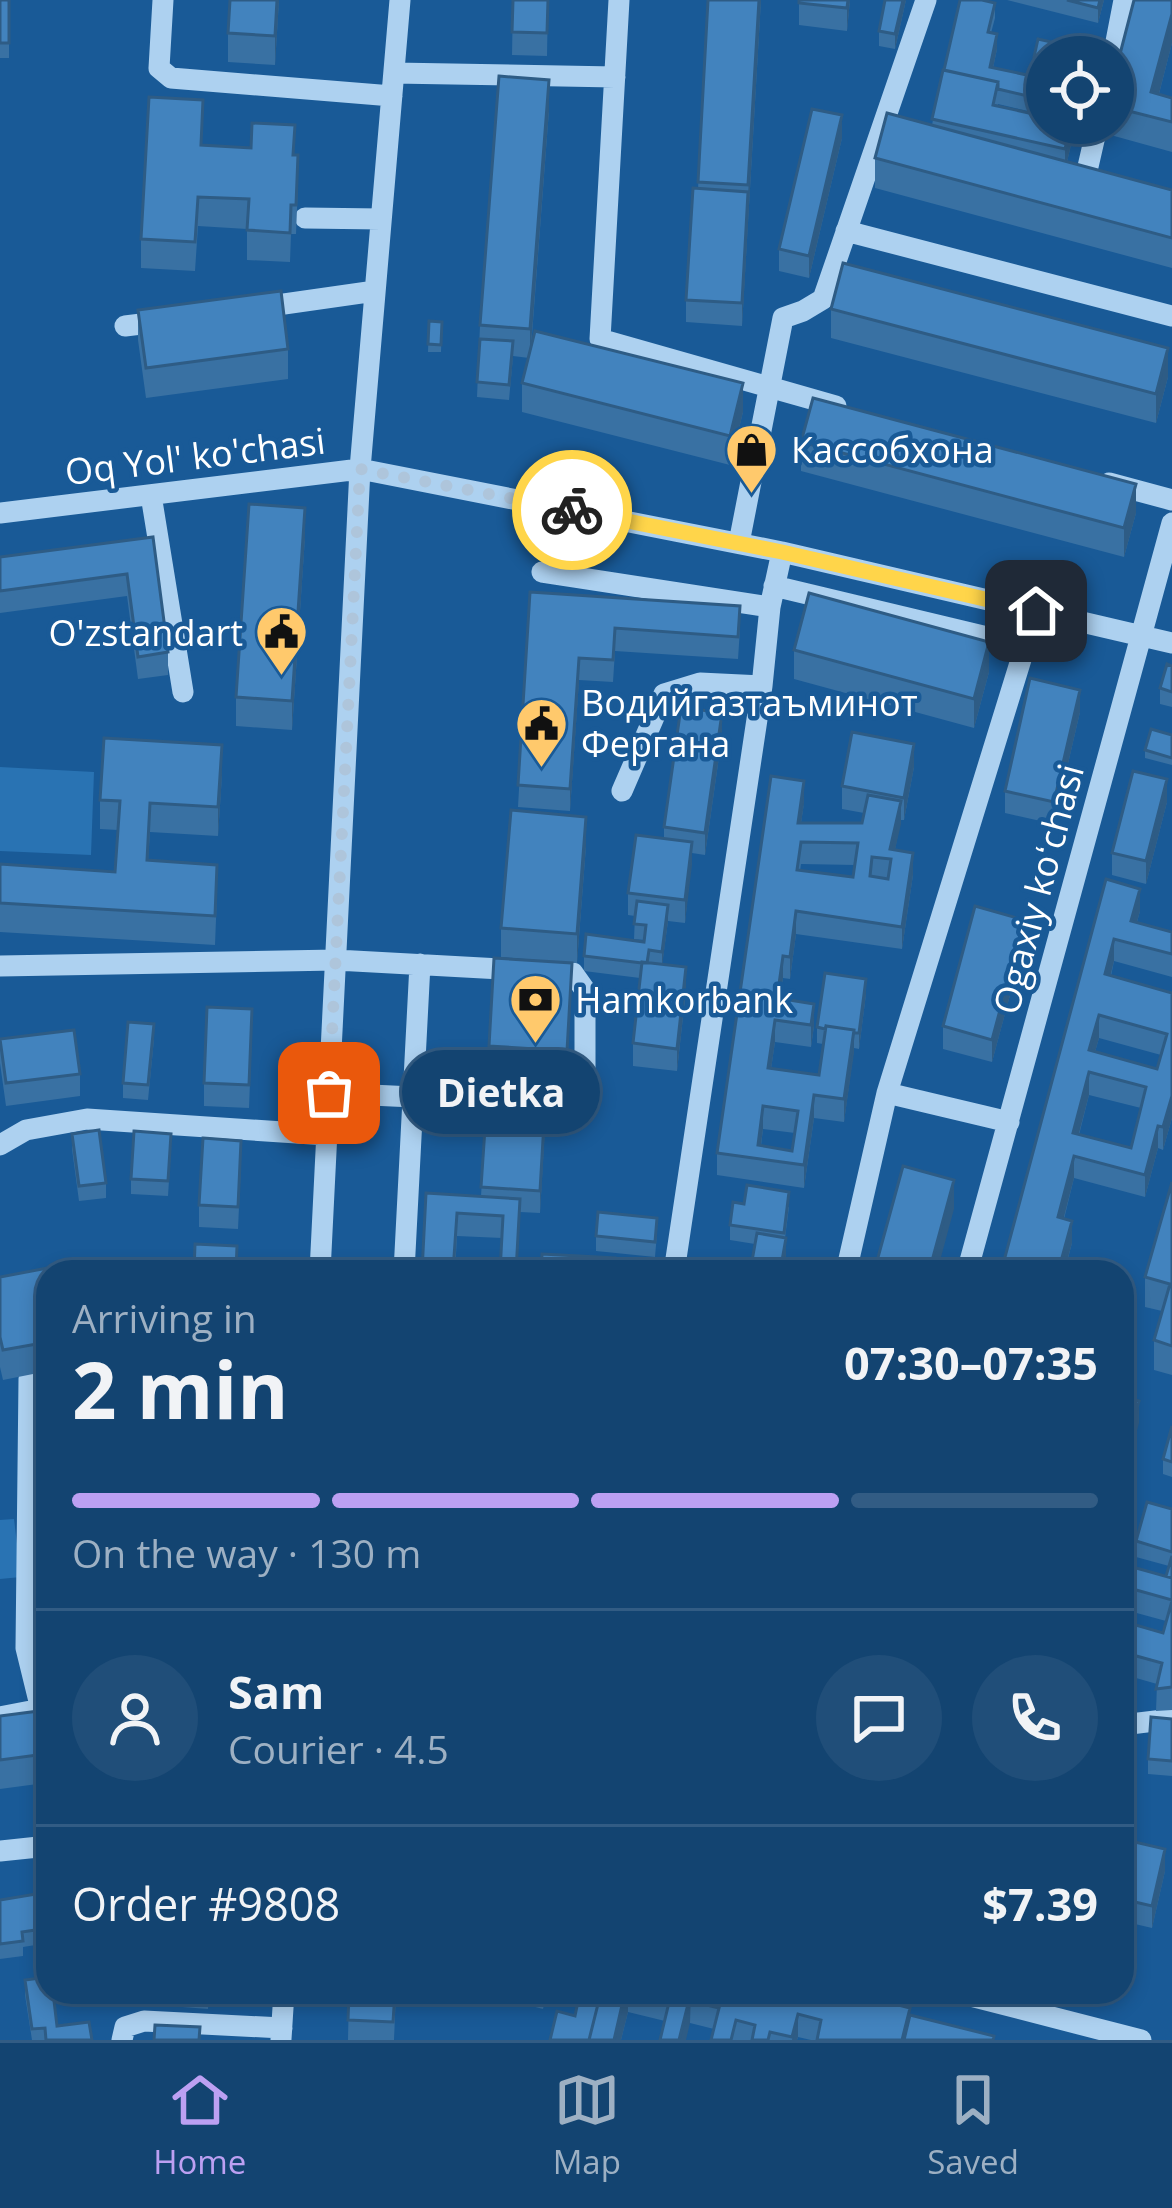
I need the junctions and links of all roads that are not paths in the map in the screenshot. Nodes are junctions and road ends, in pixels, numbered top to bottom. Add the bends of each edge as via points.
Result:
1 (163, 0) edge
2 (400, 0) edge
3 (619, 0) edge
4 (926, 0) edge
5 (1124, 0) edge
6 (1117, 36) edge
7 (615, 77) junction
8 (393, 85) junction
9 (1094, 144) edge
10 (1088, 170) edge
11 (305, 218) dead end
12 (382, 219) junction
13 (846, 231) junction
14 (375, 291) junction
15 (238, 310) edge
16 (1172, 316) edge
17 (193, 317) edge
18 (124, 326) dead end
19 (770, 388) junction
20 (859, 413) edge
21 (360, 469) junction
22 (1083, 475) edge
23 (151, 495) junction
24 (1172, 500) edge
25 (0, 513) edge
26 (1172, 523) edge
27 (739, 543) junction
28 (782, 552) junction
29 (542, 572) dead end
30 (772, 597) junction
31 (1036, 611) junction
32 (1142, 635) junction
33 (982, 636) edge
34 (1172, 643) edge
35 (762, 686) junction
36 (183, 692) dead end
37 (622, 791) dead end
38 (336, 960) junction
39 (420, 964) junction
40 (0, 966) edge
41 (584, 1084) dead end
42 (329, 1093) junction
43 (887, 1093) junction
44 (413, 1097) junction
45 (1009, 1122) junction
46 (327, 1135) junction
47 (0, 1144) edge
48 (321, 1260) edge
49 (405, 1260) edge
50 (676, 1260) edge
51 (849, 1260) edge
52 (970, 1260) edge
53 (36, 1379) edge
54 (36, 1688) edge
55 (0, 1717) edge
56 (1172, 1719) edge
57 (36, 1723) edge
58 (1134, 1724) edge
59 (36, 1847) edge
60 (0, 1851) edge
61 (283, 2004) edge
62 (1002, 2004) edge
63 (281, 2034) edge
64 (122, 2040) edge
65 (1141, 2040) edge

1 - 8 street via 159,68 171,79
2 - 8 street
3 - 7 street
4 - 13 street
5 - 6 street
7 - 8 street
7 - 19 street via 600,339
8 - 12 street
9 - 10 street
11 - 12 street
12 - 14 street
13 - 16 street
13 - 19 street via 823,298 783,318
14 - 15 street
14 - 21 street
17 - 18 street
19 - 20 street
19 - 27 street
21 - 23 street, Oq Yol' ko'chasi
21 - 27 street, Oq Yol' ko'chasi
21 - 38 street
22 - 24 street
23 - 25 street, Oq Yol' ko'chasi
23 - 36 street
26 - 32 street, Ogaxiy koʻchasi
27 - 28 street, Oq Yol' ko'chasi
28 - 30 street
28 - 31 street, Oq Yol' ko'chasi
29 - 30 street
30 - 33 street
30 - 35 street
31 - 32 street, Oq Yol' ko'chasi
31 - 43 street
32 - 34 street, Oq Yol' ko'chasi
32 - 45 street, Ogaxiy koʻchasi
35 - 37 street via 700,683 664,694
35 - 50 street
38 - 39 street
38 - 40 street
38 - 42 street
39 - 41 street via 573,973 585,990
39 - 44 street
42 - 44 street
42 - 46 street
43 - 45 street
43 - 51 street
44 - 49 street
45 - 52 street, Ogaxiy koʻchasi
46 - 47 street via 87,1119 26,1130
46 - 48 street
53 - 54 street via 29,1379 26,1648
55 - 57 street
56 - 58 street
59 - 60 street
61 - 63 street
62 - 65 street
63 - 64 street via 143,2021 125,2027

